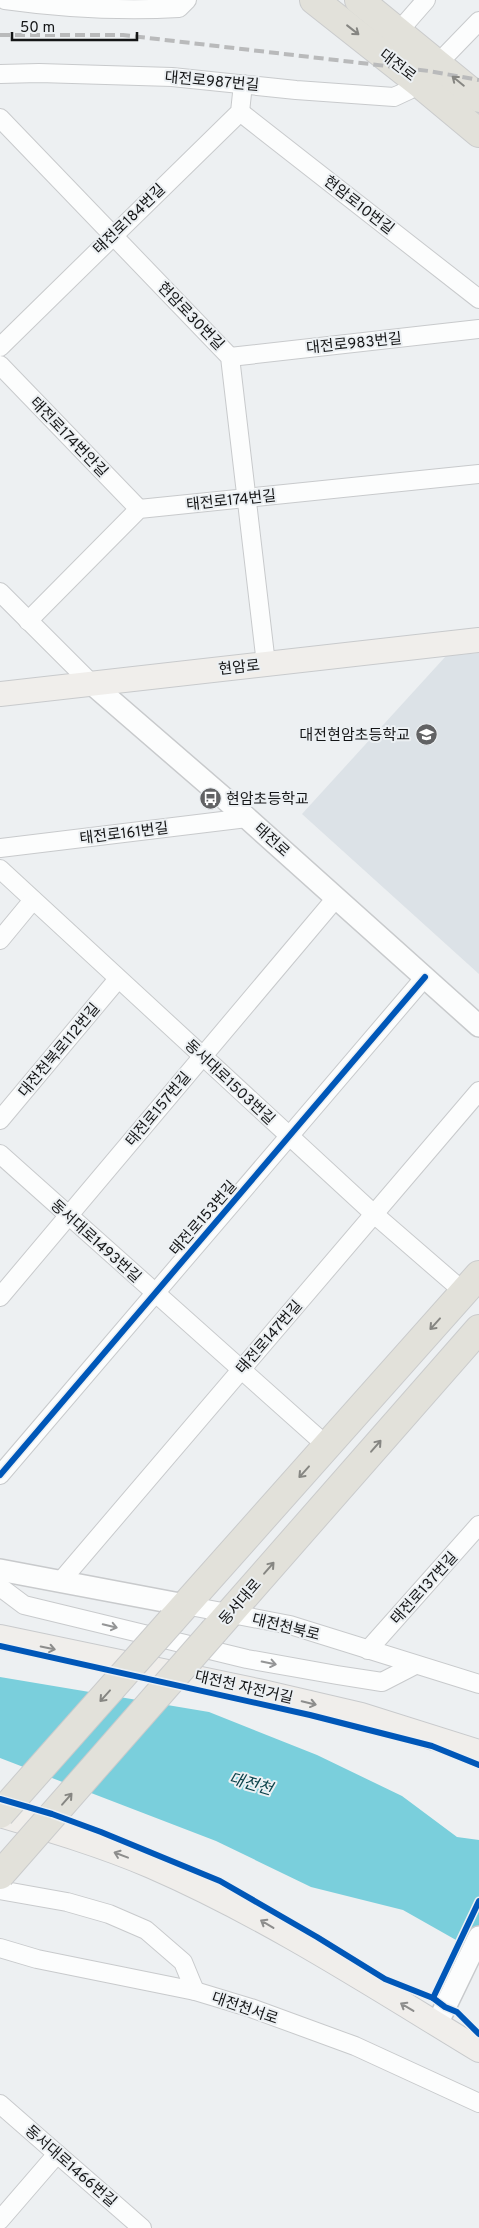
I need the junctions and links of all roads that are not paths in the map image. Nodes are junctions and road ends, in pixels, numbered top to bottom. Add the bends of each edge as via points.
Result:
1 (5, 0) edge
2 (187, 0) edge
3 (314, 0) edge
4 (358, 0) edge
5 (426, 0) edge
6 (31, 2) edge
7 (479, 22) edge
8 (398, 32) junction
9 (428, 73) junction
10 (0, 74) edge
11 (243, 84) junction
12 (479, 98) edge
13 (240, 112) junction
14 (0, 118) edge
15 (479, 133) edge
16 (113, 235) junction
17 (479, 299) edge
18 (479, 329) edge
19 (0, 347) edge
20 (230, 357) junction
21 (0, 365) edge
22 (479, 474) edge
23 (246, 498) junction
24 (139, 509) junction
25 (0, 592) edge
26 (28, 621) junction
27 (479, 640) edge
28 (266, 664) junction
29 (91, 683) junction
30 (0, 694) edge
31 (247, 818) junction
32 (0, 848) edge
33 (0, 869) edge
34 (336, 898) junction
35 (33, 900) junction
36 (0, 940) edge
37 (425, 977) junction
38 (118, 979) junction
39 (479, 1026) edge
40 (202, 1056) junction
41 (479, 1092) edge
42 (0, 1120) edge
43 (289, 1136) junction
44 (0, 1154) edge
45 (374, 1214) junction
46 (68, 1216) junction
47 (471, 1283) edge
48 (155, 1294) junction
49 (0, 1297) edge
50 (479, 1329) edge
51 (240, 1370) junction
52 (327, 1446) junction
53 (0, 1475) edge
54 (479, 1525) edge
55 (0, 1570) edge
56 (60, 1582) junction
57 (0, 1587) edge
58 (179, 1612) junction
59 (222, 1622) junction
60 (7, 1638) edge
61 (368, 1650) junction
62 (415, 1665) junction
63 (479, 1684) edge
64 (479, 1752) edge
65 (0, 1814) edge
66 (0, 1875) edge
67 (0, 1890) edge
68 (479, 1937) edge
69 (0, 1948) edge
70 (195, 1991) junction
71 (437, 2024) junction
72 (479, 2050) edge
73 (479, 2103) edge
74 (0, 2104) edge
75 (57, 2154) junction
76 (0, 2220) edge
77 (134, 2225) edge

1 - 6 street
2 - 6 street via 179,8 158,9 79,8
3 -> 9 main road, 대전로
4 - 8 main road, 대전로
5 - 8 street
7 - 9 street, 대전로987번길
8 - 9 main road, 대전로
9 - 11 street, 대전로987번길 via 409,90 394,97
12 -> 9 main road, 대전로
9 - 15 main road, 대전로
10 - 11 street, 대전로987번길 via 172,77
11 - 13 street
13 - 16 street, 태전로184번길
13 - 17 street, 현암로10번길
14 - 16 street, 현암로30번길
16 - 19 street, 태전로184번길
16 - 20 street, 현암로30번길
18 - 20 street, 대전로983번길
20 - 23 street, 현암로30번길
21 - 24 street, 태전로174번안길
22 - 23 street, 태전로174번길
23 - 24 street, 태전로174번길
23 - 28 street, 현암로30번길
24 - 26 street
25 - 26 street, 태전로
26 - 29 street, 태전로
27 - 28 main road, 현암로
28 - 29 main road, 현암로
29 - 30 main road, 현암로
29 - 31 street, 태전로
31 - 32 street, 태전로161번길
31 - 34 street, 태전로
33 - 35 street, 동서대로1503번길
34 - 37 street, 태전로
34 - 40 street, 태전로157번길
35 - 36 street
35 - 38 street, 동서대로1503번길
37 - 39 street, 태전로
37 - 43 street, 태전로153번길
38 - 40 street, 동서대로1503번길
38 - 42 street, 대전천북로112번길
40 - 43 street, 동서대로1503번길
40 - 46 street, 태전로157번길
41 - 45 street, 태전로147번길
43 - 45 street, 동서대로1503번길
43 - 48 street, 태전로153번길
44 - 46 street, 동서대로1493번길
45 - 47 street, 동서대로1503번길
45 - 51 street, 태전로147번길
46 - 48 street, 동서대로1493번길
46 - 49 street, 태전로157번길
47 -> 52 main road
48 - 51 street, 동서대로1493번길
48 - 53 street, 태전로153번길
59 -> 50 main road, 동서대로
51 - 52 street, 동서대로1493번길
51 - 56 street, 태전로147번길
52 -> 58 main road
54 - 61 street, 태전로137번길
55 - 56 street, 대전천북로
56 - 58 street, 대전천북로
57 -> 62 street via 24,1605 247,1659 337,1676 382,1682
58 - 59 street, 대전천북로
58 -> 65 main road, bridge
59 - 61 street, 대전천북로 via 290,1625
66 -> 59 main road, 동서대로, bridge
60 -> 64 main road via 361,1715
61 - 62 street, 대전천북로
62 - 63 street, 대전천북로
71 -> 65 main road via 248,1913 195,1887 150,1866
67 - 70 street via 67,1902 110,1914 146,1930 183,1962
68 - 71 street
69 - 70 street, 대전천서로 via 38,1959
70 - 73 street, 대전천서로 via 355,2046
71 - 72 main road
74 - 75 street, 동서대로1466번길
75 - 76 street
75 - 77 street, 동서대로1466번길

